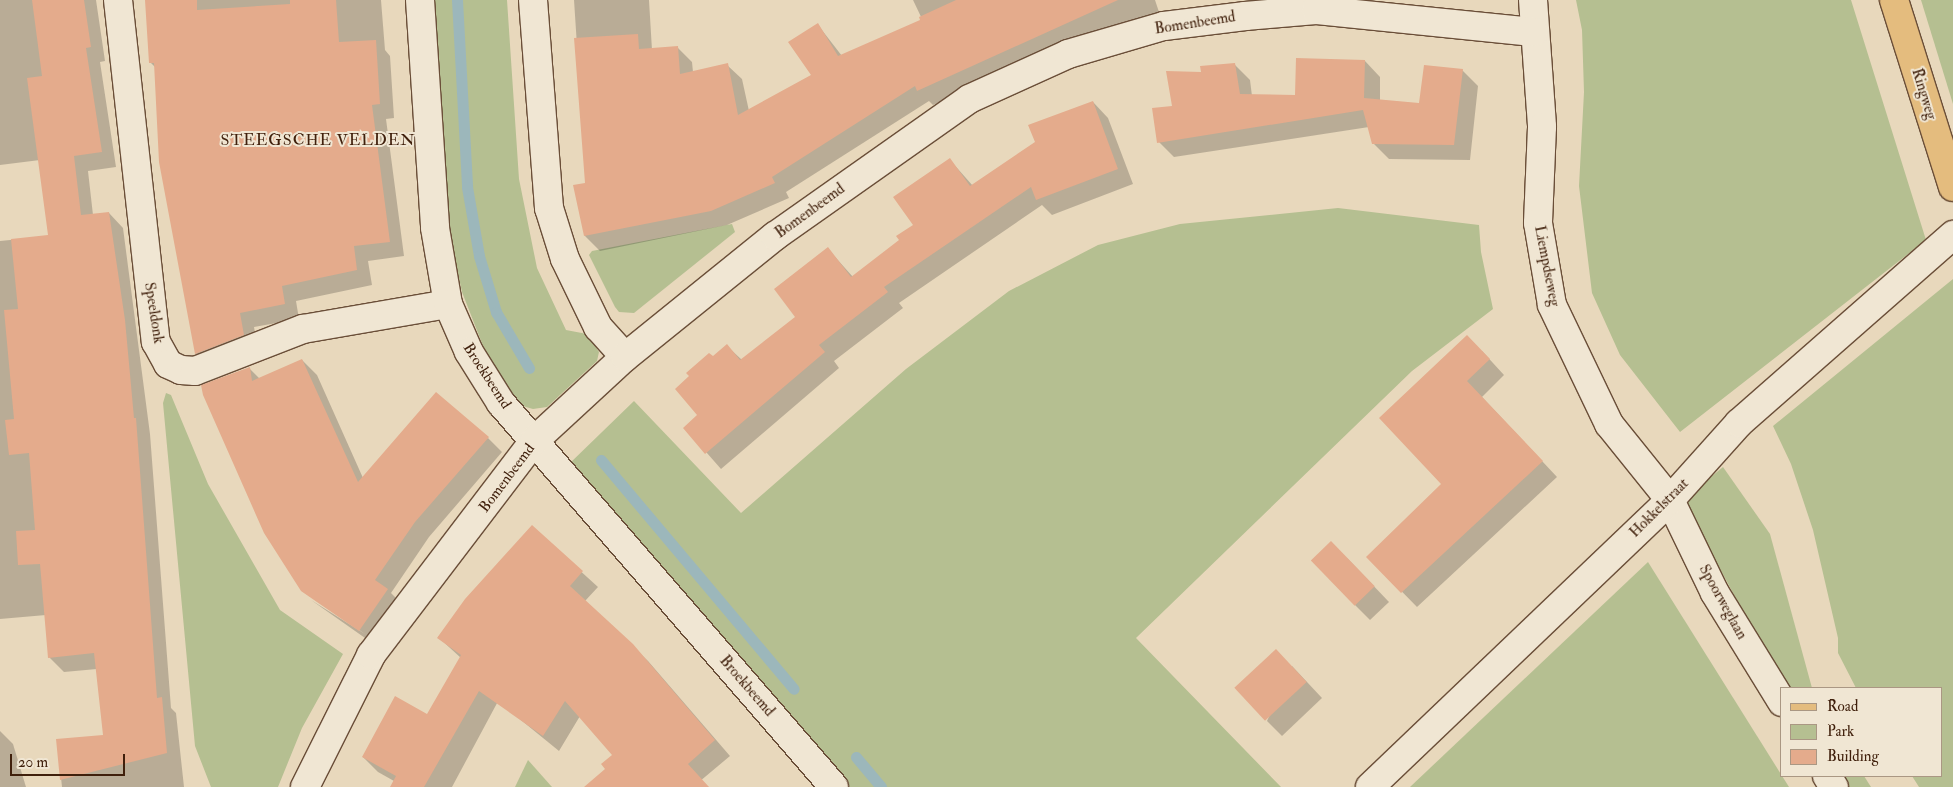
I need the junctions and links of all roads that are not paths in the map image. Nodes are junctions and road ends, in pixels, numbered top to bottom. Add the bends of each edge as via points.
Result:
1 (118, 0) edge
2 (420, 0) edge
3 (533, 0) edge
4 (1533, 0) edge
5 (1894, 0) edge
6 (1534, 32) junction
7 (1953, 187) edge
8 (1953, 235) edge
9 (448, 304) junction
10 (625, 357) junction
11 (535, 440) junction
12 (1670, 500) junction
13 (1780, 699) edge
14 (306, 787) edge
15 (834, 787) edge
16 (1370, 787) edge

1 - 9 street, Speeldonk via 156,342 168,364 181,370 195,371 303,329
2 - 9 street, Broekbeemd via 435,228
3 - 10 street via 548,208 565,259 598,327
4 - 6 street, Liempdseweg
5 - 7 main road, Ringweg
6 - 10 street, Bomenbeemd via 1316,10 1164,26 1068,54 969,99 775,236
6 - 12 street, Liempdseweg via 1542,127 1538,223 1552,305 1609,424
8 - 12 street, Hokkelstraat via 1739,423
9 - 11 street, Broekbeemd via 469,352 501,403
10 - 11 street, Bomenbeemd
11 - 14 street, Bomenbeemd via 371,655
11 - 15 street, Broekbeemd
12 - 13 street, Spoorweglaan via 1715,593
12 - 16 street, Hokkelstraat

